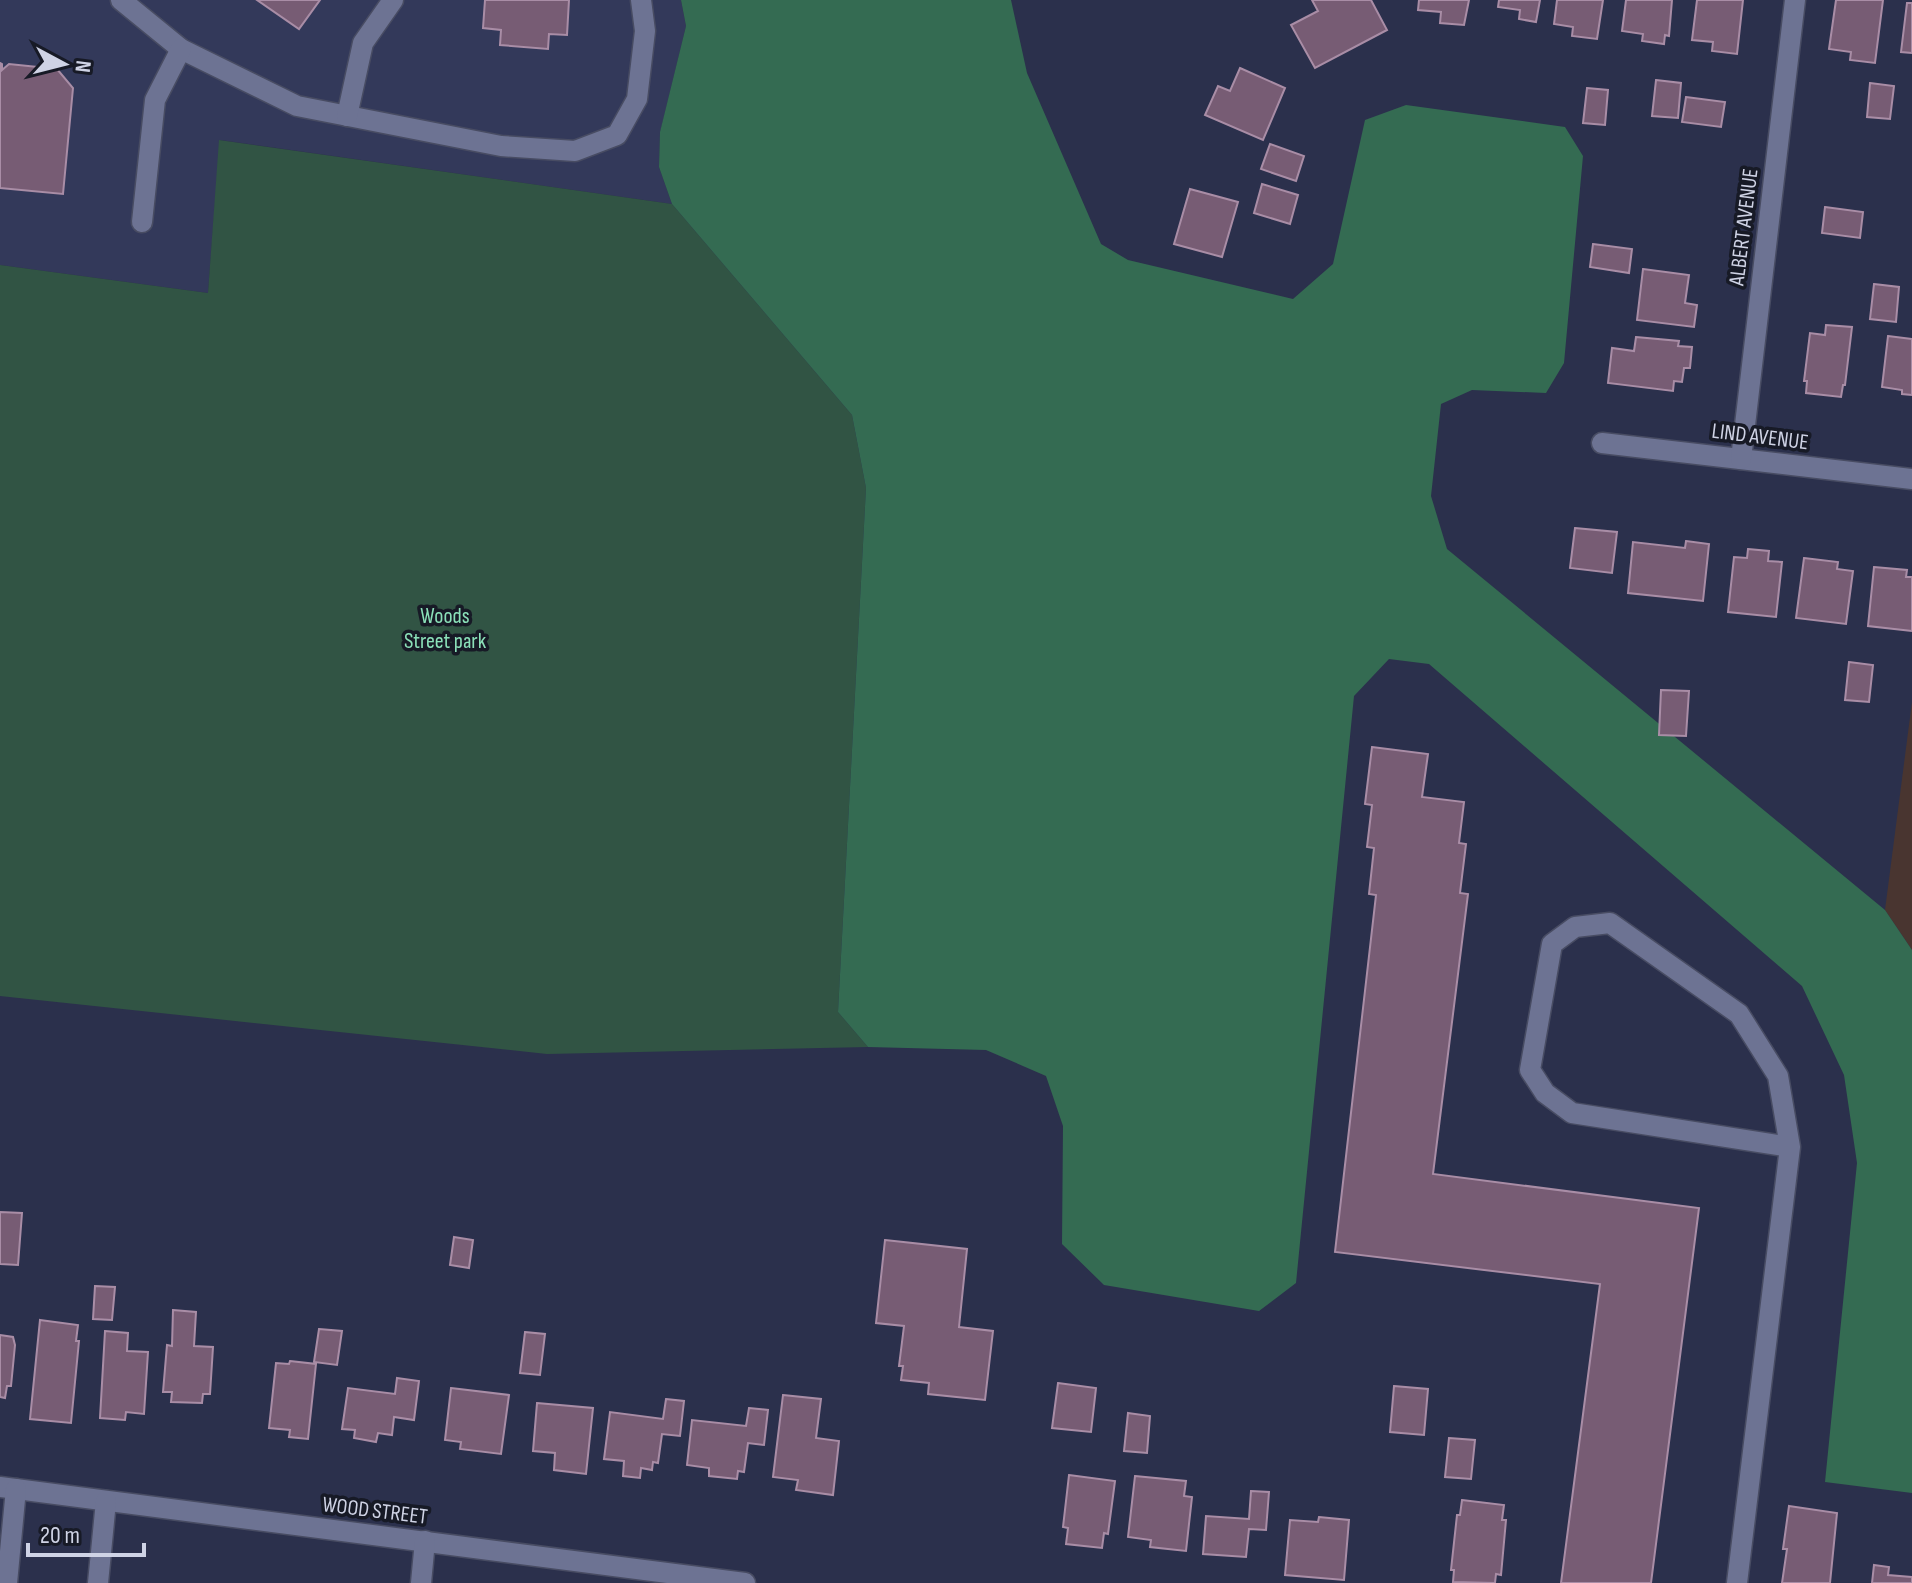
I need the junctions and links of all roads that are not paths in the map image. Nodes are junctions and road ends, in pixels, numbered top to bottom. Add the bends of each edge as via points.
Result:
1 (121, 0) edge
2 (393, 0) edge
3 (641, 0) edge
4 (1795, 0) edge
5 (181, 49) junction
6 (347, 116) junction
7 (142, 222) dead end
8 (1602, 443) dead end
9 (1741, 459) junction
10 (1912, 479) edge
11 (1790, 1147) junction
12 (8, 1488) edge
13 (106, 1501) junction
14 (425, 1541) junction
15 (7, 1583) edge
16 (98, 1583) edge
17 (421, 1583) edge
18 (745, 1583) edge
19 (1737, 1583) edge

1 - 5 street
2 - 6 street via 363,43
3 - 6 street via 645,31 637,99 617,135 575,151 501,146
4 - 9 street, ALBERT AVENUE
5 - 6 street via 297,106
5 - 7 street via 155,100
8 - 9 street, LIND AVENUE
9 - 10 street, LIND AVENUE
11 - 11 street via 1778,1076 1739,1014 1610,923 1575,927 1552,944 1530,1070 1545,1093 1572,1113
11 - 19 street
12 - 13 street, WOOD STREET
12 - 15 street
13 - 14 street, WOOD STREET
13 - 16 street
14 - 17 street
14 - 18 street, WOOD STREET

